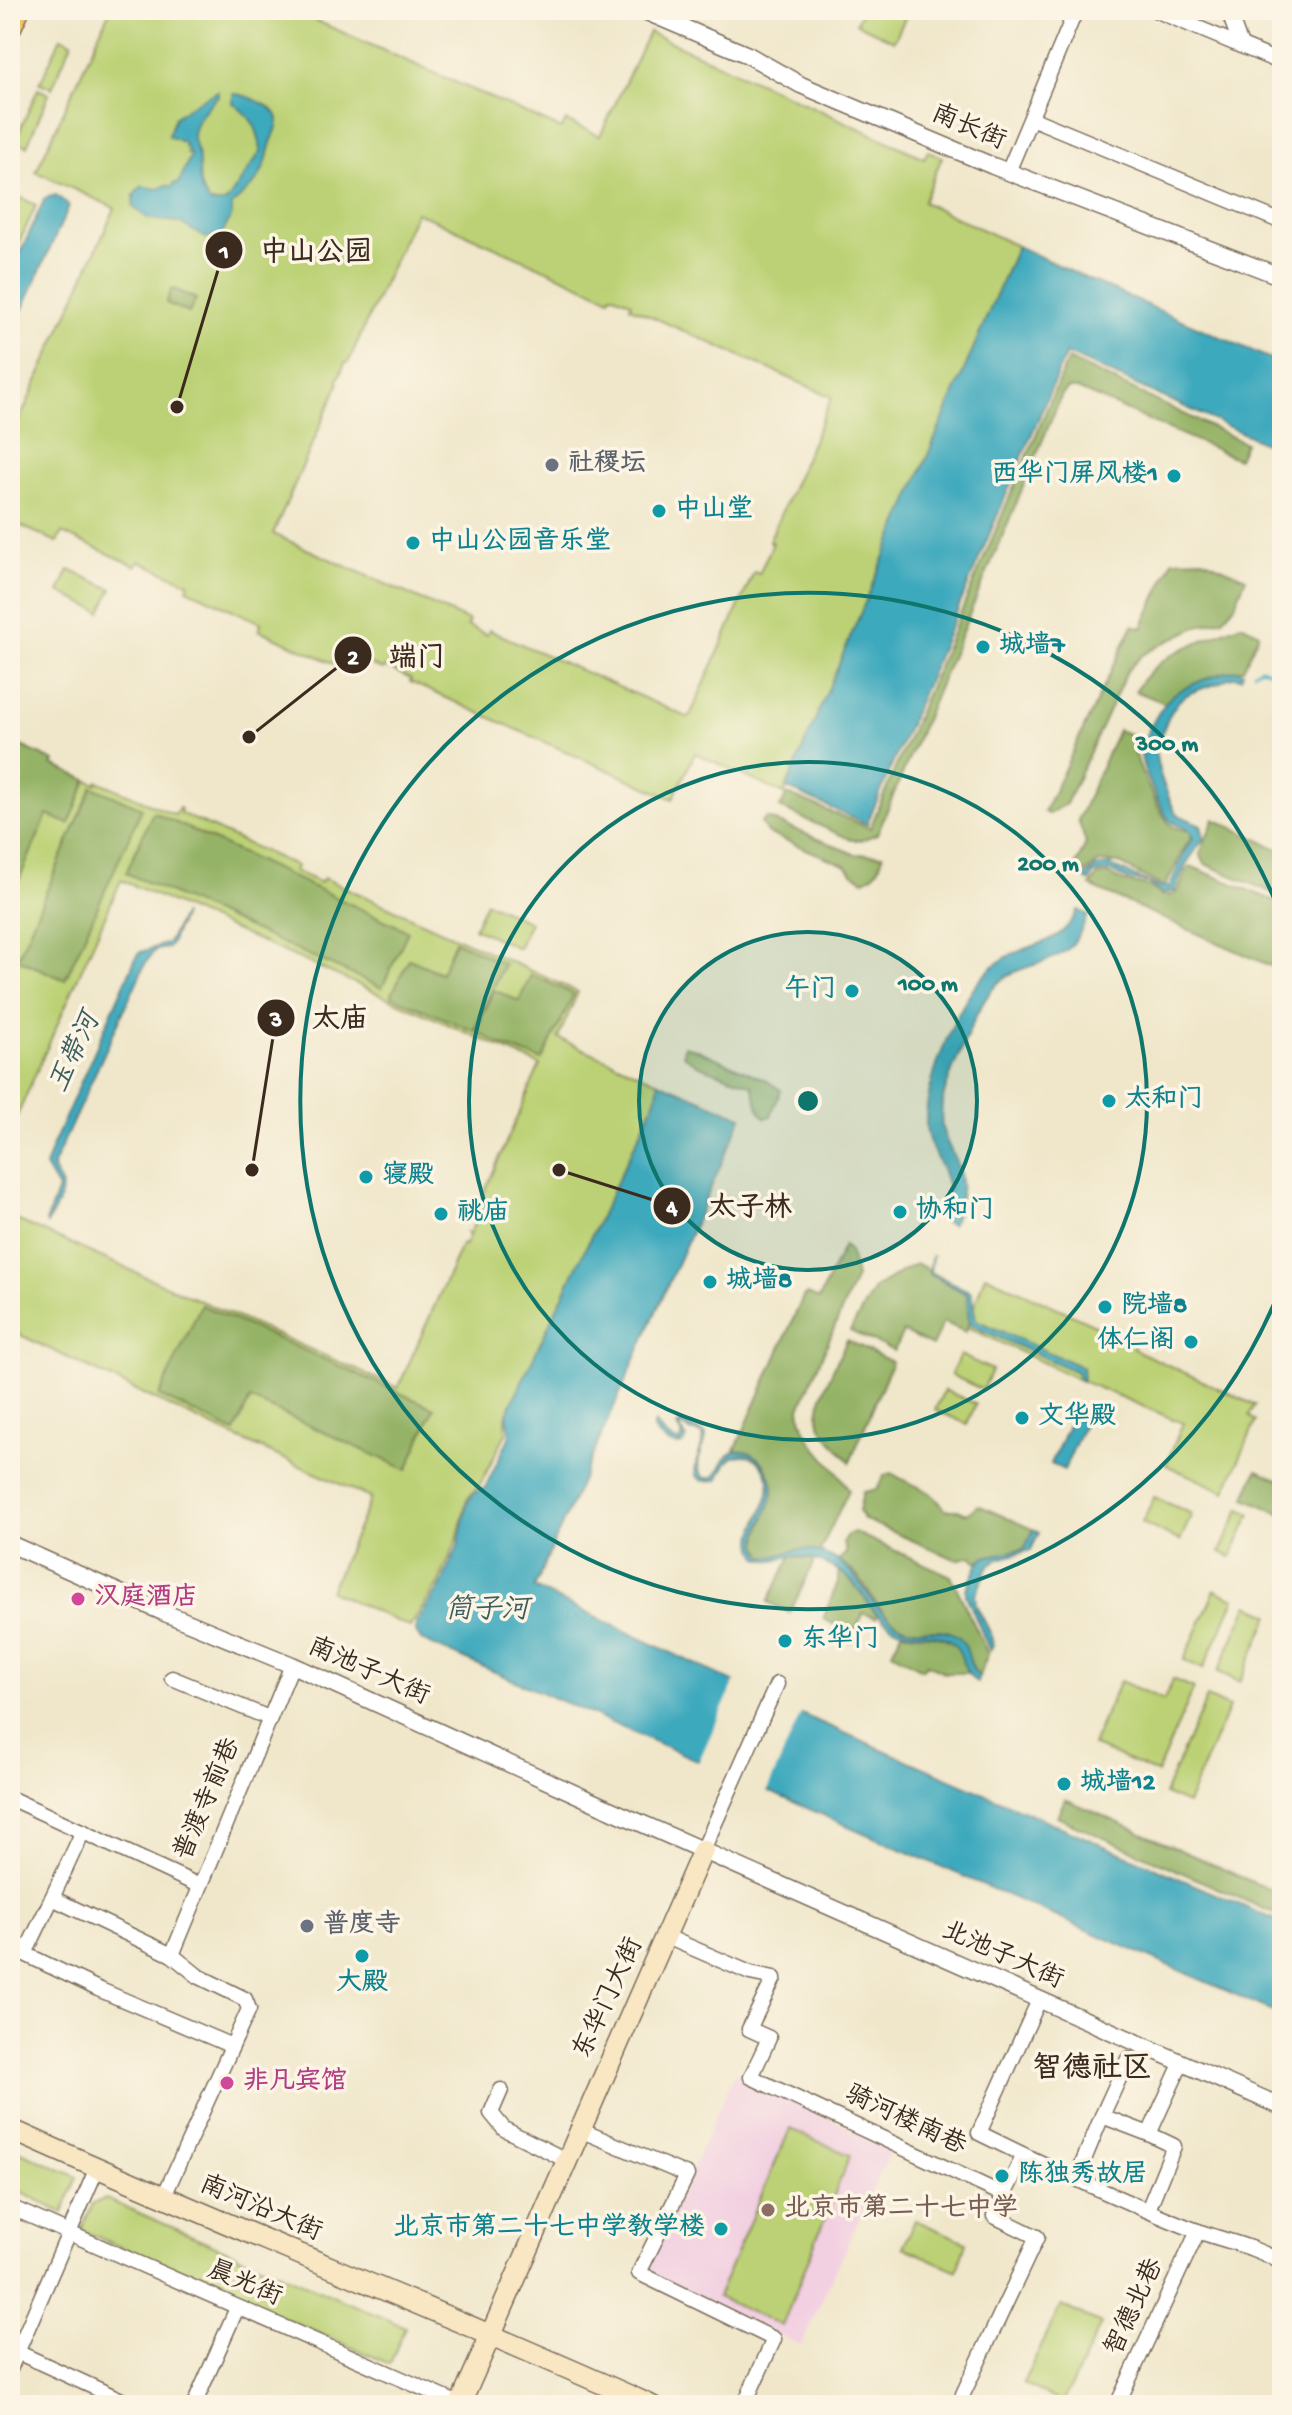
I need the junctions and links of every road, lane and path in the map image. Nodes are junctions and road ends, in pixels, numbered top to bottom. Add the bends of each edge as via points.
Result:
1 (18, 10) edge
2 (642, 10) edge
3 (1076, 10) edge
4 (1155, 10) edge
5 (1228, 10) edge
6 (10, 27) edge
7 (1241, 46) junction
8 (1282, 63) edge
9 (1031, 118) junction
10 (1008, 172) junction
11 (1282, 222) edge
12 (1282, 277) edge
13 (10, 1544) edge
14 (292, 1665) junction
15 (172, 1678) dead end
16 (774, 1691) dead end
17 (269, 1718) junction
18 (12, 1799) dead end
19 (83, 1831) junction
20 (703, 1850) junction
21 (200, 1886) junction
22 (52, 1898) junction
23 (667, 1937) junction
24 (172, 1955) junction
25 (1039, 2000) junction
26 (232, 2046) junction
27 (1128, 2059) dead end
28 (1181, 2064) junction
29 (501, 2090) dead end
30 (1282, 2107) edge
31 (1102, 2116) junction
32 (10, 2129) edge
33 (580, 2130) junction
34 (1149, 2134) junction
35 (1024, 2155) junction
36 (566, 2160) junction
37 (97, 2168) junction
38 (1076, 2179) junction
39 (1004, 2195) junction
40 (163, 2198) junction
41 (10, 2207) edge
42 (1148, 2210) junction
43 (1198, 2231) junction
44 (68, 2235) junction
45 (1282, 2263) edge
46 (237, 2308) junction
47 (492, 2336) junction
48 (17, 2352) junction
49 (10, 2369) edge
50 (963, 2394) dead end
51 (127, 2405) edge
52 (194, 2405) edge
53 (461, 2405) edge
54 (650, 2405) edge
55 (744, 2405) edge
56 (1117, 2405) edge

1 - 6 highway
2 - 10 street, 南长街 via 748,55 801,85
3 - 9 street
4 - 7 street
5 - 7 street
7 - 8 street
9 - 10 street
9 - 11 street
10 - 12 street, 南长街
13 - 14 street, 南池子大街
14 - 17 street, 普渡寺前巷
14 - 20 street, 南池子大街
15 - 17 street
16 - 20 street, 东华门大街
17 - 21 street, 普渡寺前巷
18 - 19 street
19 - 21 street
19 - 22 street
20 - 23 main road, 东华门大街
20 - 25 street, 北池子大街
21 - 24 street, 普渡寺前巷
22 - 24 street
22 - 26 street via 25,1954
23 - 33 main road, 东华门大街
23 - 39 street, 骑河楼南巷 via 774,1978 749,2029 769,2038 751,2077
24 - 26 street via 198,1976 245,1999 249,2009
25 - 28 street, 北池子大街
25 - 35 street via 979,2133
26 - 40 street
27 - 31 street
28 - 30 street, 北池子大街
28 - 34 street
29 - 36 street via 491,2113 504,2129
31 - 34 street
31 - 38 street
32 - 37 main road, 南河沿大街
33 - 36 main road, 东华门大街
33 - 55 street via 687,2175 639,2273 774,2339
34 - 42 street via 1174,2146
35 - 38 street
35 - 39 street
36 - 47 main road, 东华门大街
37 - 40 main road, 南河沿大街
37 - 44 street
38 - 42 street
39 - 50 street via 994,2216 1037,2237
40 - 47 main road, 南河沿大街
41 - 44 street, 晨光街
42 - 43 street
43 - 45 street
43 - 56 street, 智德北巷
44 - 46 street, 晨光街
44 - 48 street
46 - 52 street
46 - 53 street, 晨光街
47 - 53 main road, 东华门大街
47 - 54 main road, 南河沿大街
48 - 49 street
48 - 51 street

